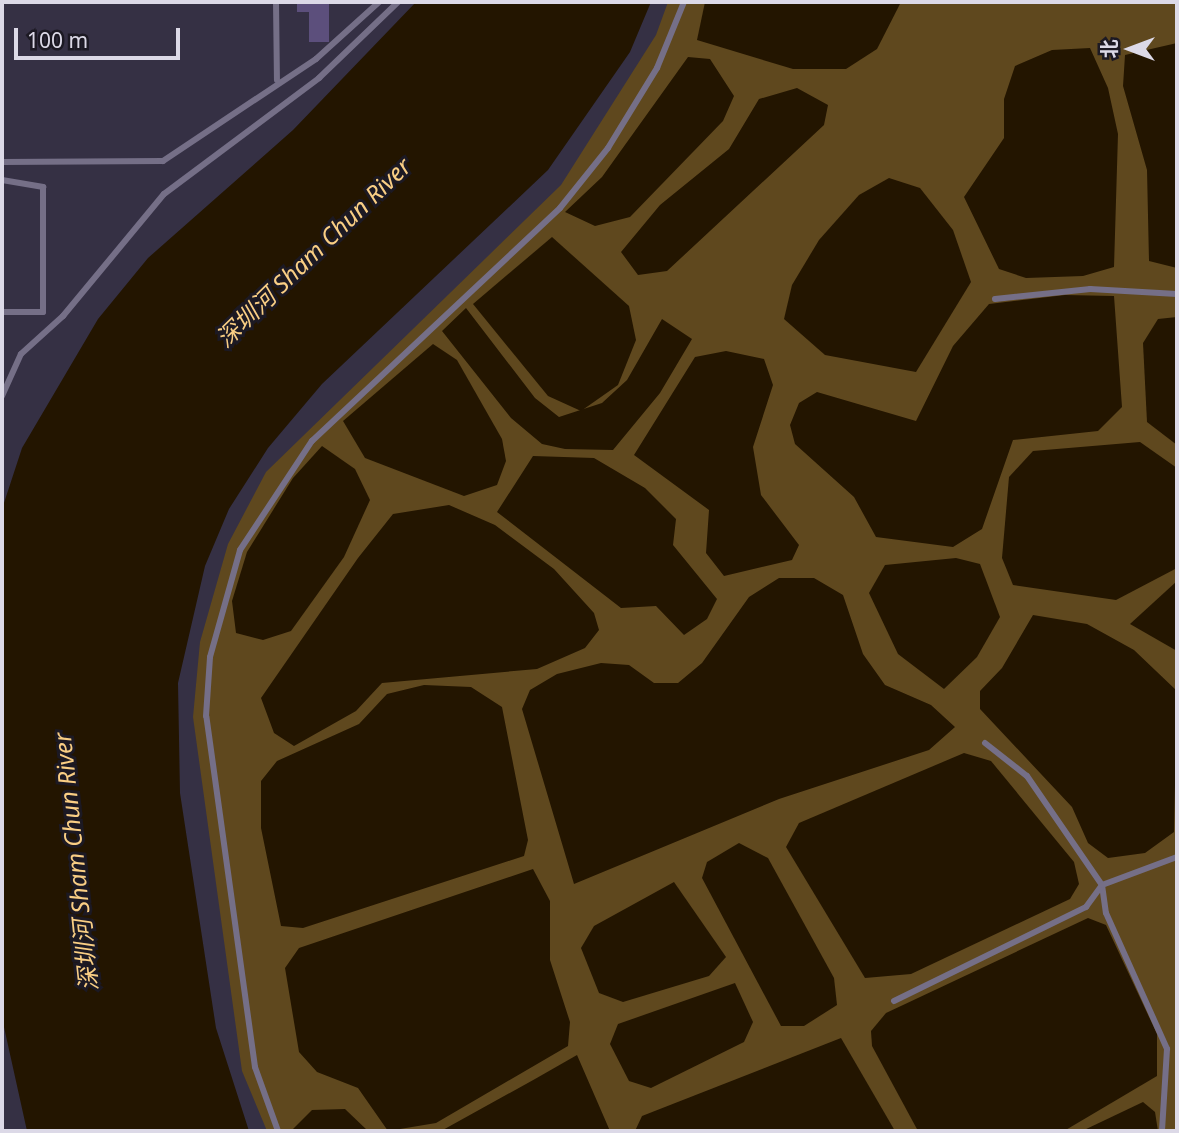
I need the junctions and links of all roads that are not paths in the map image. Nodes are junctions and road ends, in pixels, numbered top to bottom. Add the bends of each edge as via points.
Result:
1 (276, 2) edge
2 (379, 2) edge
3 (398, 2) edge
4 (684, 2) edge
5 (277, 80) junction
6 (2, 162) edge
7 (2, 180) edge
8 (1177, 294) edge
9 (995, 299) dead end
10 (2, 312) edge
11 (2, 396) edge
12 (985, 743) dead end
13 (1177, 857) edge
14 (1102, 885) junction
15 (894, 1001) dead end
16 (278, 1131) edge
17 (1162, 1131) edge

1 - 5 lane
2 - 5 lane via 316,60
3 - 11 lane via 319,78 164,194 63,316 22,354
4 - 16 lane via 657,68 576,188 312,441 240,550 210,657 206,716 255,1067
5 - 6 lane via 163,161
7 - 10 lane via 43,187 43,312
8 - 9 lane via 1090,289
12 - 14 lane via 1027,776
13 - 14 lane
14 - 15 lane via 1086,907
14 - 17 lane via 1106,913 1167,1049

